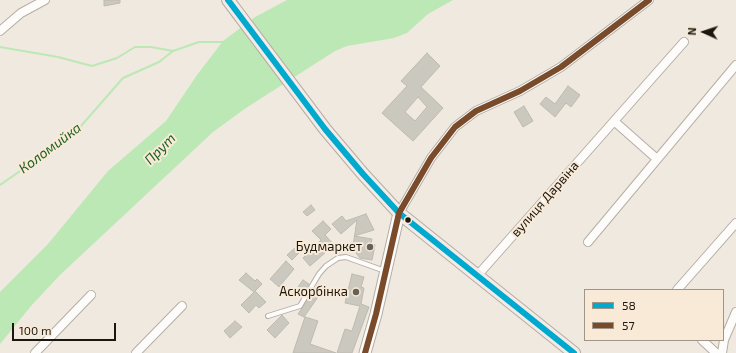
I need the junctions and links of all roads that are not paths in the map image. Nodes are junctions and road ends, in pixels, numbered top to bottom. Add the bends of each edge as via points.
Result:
1 (45, 0) edge
2 (228, 0) edge
3 (649, 0) edge
4 (0, 31) edge
5 (684, 42) dead end
6 (736, 65) edge
7 (614, 121) junction
8 (657, 159) junction
9 (399, 213) junction
10 (736, 223) edge
11 (588, 242) dead end
12 (386, 271) junction
13 (477, 276) junction
14 (679, 289) edge
15 (91, 295) dead end
16 (182, 306) dead end
17 (736, 312) edge
18 (268, 316) dead end
19 (724, 340) edge
20 (703, 341) edge
21 (724, 341) edge
22 (35, 353) edge
23 (136, 353) edge
24 (365, 353) edge
25 (574, 353) edge
26 (716, 353) edge
27 (722, 353) edge

1 - 4 street via 21,13
2 - 9 main road via 325,129
3 - 9 street via 561,67 520,91 476,111 455,127 431,158
5 - 7 street, вулиця Дарвіна
6 - 8 street
7 - 8 street
7 - 13 street, вулиця Дарвіна
8 - 11 street
9 - 12 street
9 - 13 main road
10 - 14 street
12 - 18 lane via 346,257 338,258 319,274 300,306
12 - 24 street
13 - 25 main road
15 - 22 street
16 - 23 street
17 - 19 street
20 - 26 street
21 - 27 street

